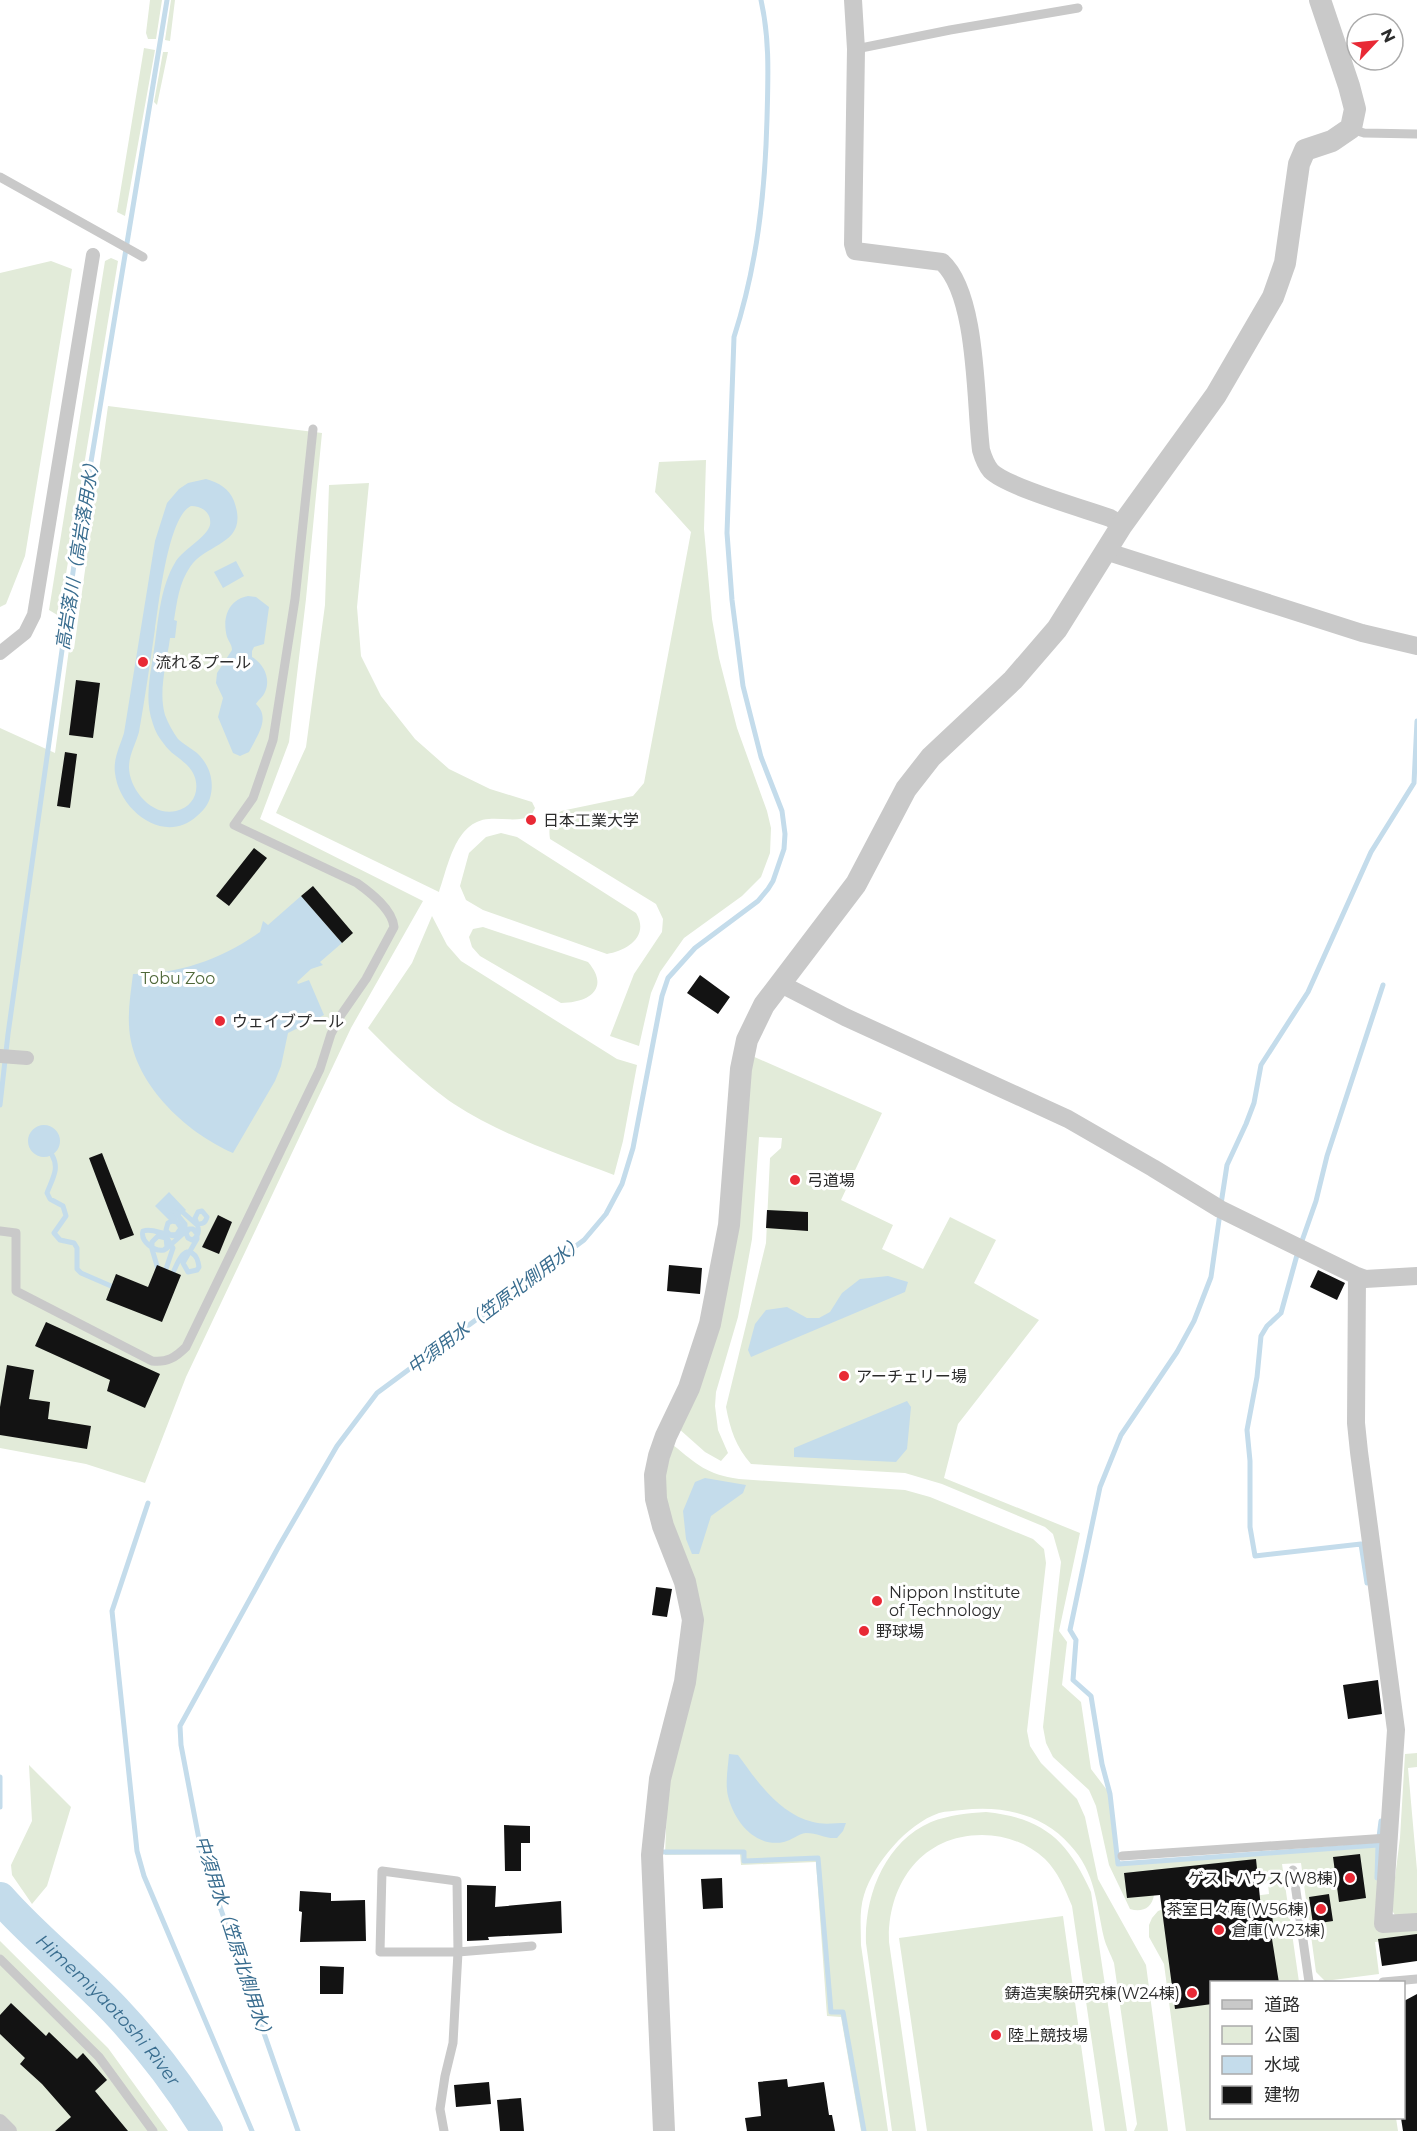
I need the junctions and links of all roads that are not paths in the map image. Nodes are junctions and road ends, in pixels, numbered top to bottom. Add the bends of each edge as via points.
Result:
1 (853, 0) edge
2 (1320, 0) edge
3 (1078, 8) dead end
4 (856, 49) junction
5 (1351, 128) junction
6 (1417, 134) edge
7 (0, 177) edge
8 (93, 255) dead end
9 (143, 257) dead end
10 (313, 429) dead end
11 (1122, 525) junction
12 (1105, 550) junction
13 (1417, 646) edge
14 (0, 653) edge
15 (781, 984) junction
16 (0, 1056) edge
17 (27, 1058) dead end
18 (2, 1231) edge
19 (1357, 1276) junction
20 (1417, 1276) edge
21 (1388, 1838) junction
22 (1122, 1857) dead end
23 (1293, 1870) dead end
24 (1417, 1922) edge
25 (532, 1946) dead end
26 (459, 1952) junction
27 (0, 1959) edge
28 (1417, 1978) edge
29 (1308, 1981) edge
30 (1397, 1981) edge
31 (0, 2121) edge
32 (10, 2131) edge
33 (153, 2131) edge
34 (444, 2131) edge
35 (664, 2131) edge

1 - 4 street
2 - 5 street via 1355,109
3 - 4 lane
4 - 11 street via 855,251 942,262 950,269 969,328 981,450 991,471 1006,481
5 - 6 lane via 1364,133
5 - 11 street via 1332,141 1305,150 1299,164 1285,263 1273,297 1216,395
7 - 9 lane
8 - 14 street via 34,615 25,633
10 - 18 lane via 295,599 273,740 253,798 234,825 357,883 393,919 394,927 331,1034 320,1069 186,1347 177,1357 153,1361 16,1291 16,1233
11 - 12 street
12 - 13 street via 1362,633
12 - 15 street via 1057,629 1013,681 931,757 906,789 856,884
15 - 19 street via 1068,1119 1220,1209
15 - 35 street via 764,1005 747,1040 741,1069 729,1225 710,1324 689,1388 666,1436 655,1475 663,1526 685,1582 693,1620 685,1682 660,1779 652,1855
16 - 17 street
19 - 20 street via 1365,1280
19 - 21 street via 1356,1423 1396,1730
21 - 22 lane
21 - 24 street via 1383,1924
23 - 29 lane
25 - 26 lane
26 - 26 lane via 457,1881 382,1871 380,1952
26 - 34 lane via 453,2043 440,2109
27 - 33 lane via 99,2057
28 - 30 lane
31 - 32 street

